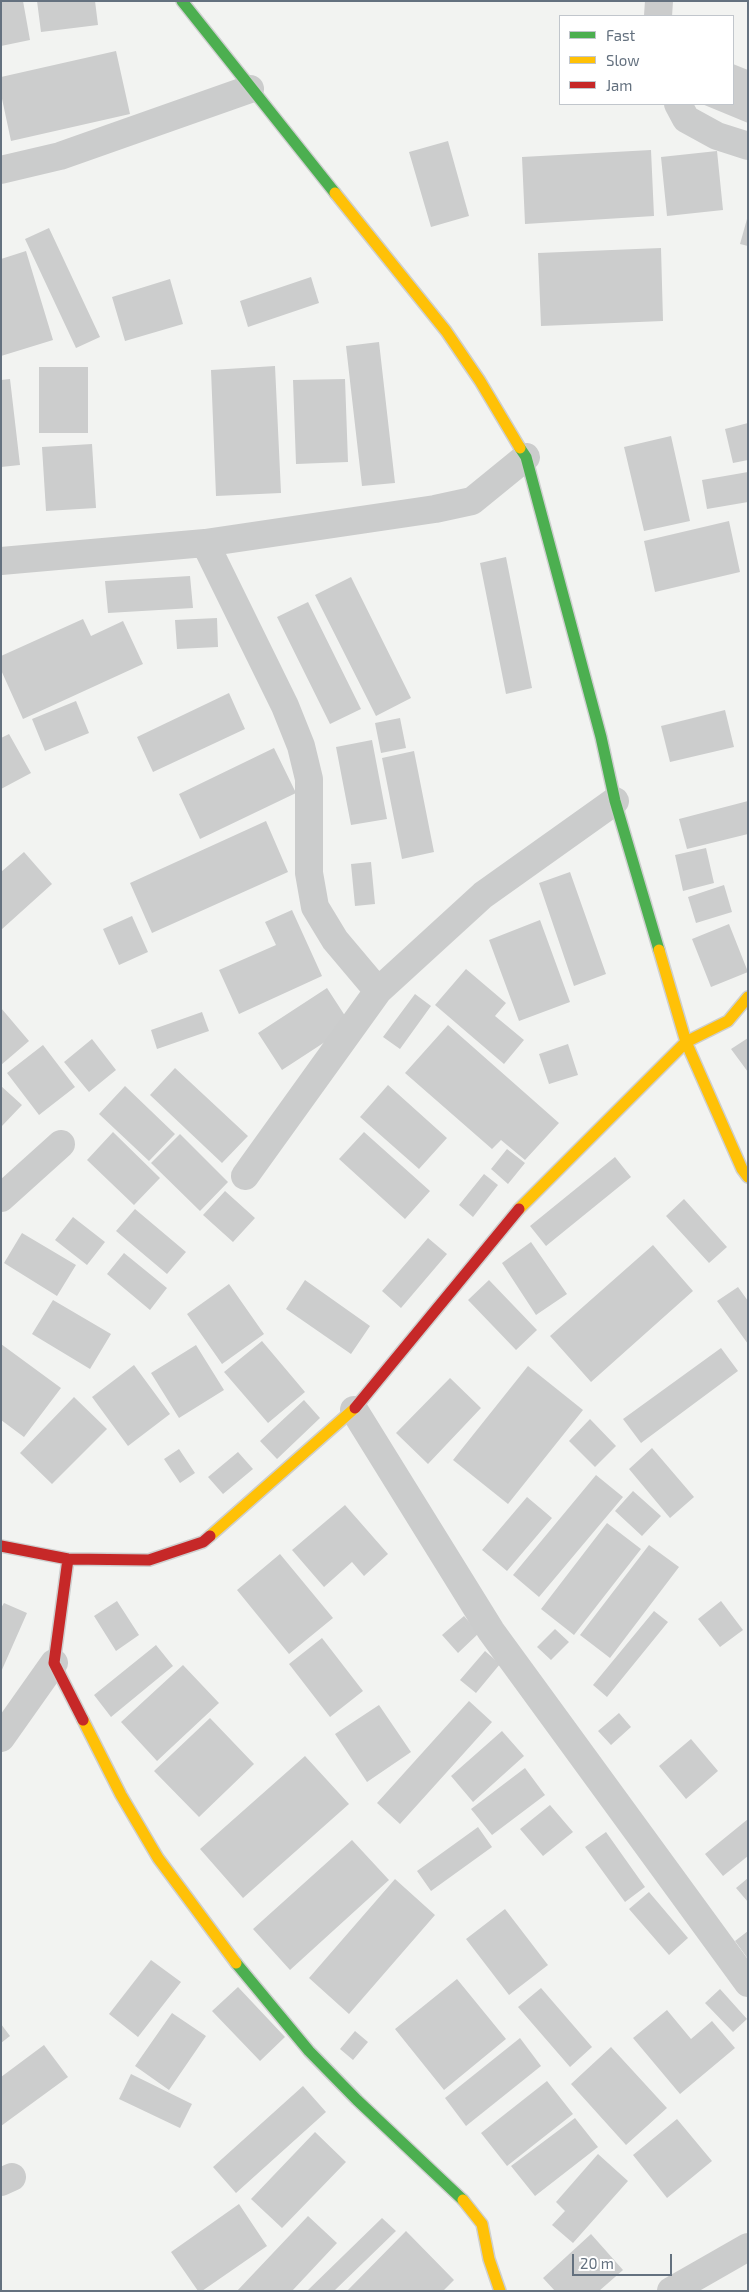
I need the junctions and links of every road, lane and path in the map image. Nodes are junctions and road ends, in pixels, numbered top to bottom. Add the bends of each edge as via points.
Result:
1 (182, 1) edge
2 (659, 1) edge
3 (658, 15) edge
4 (250, 89) junction
5 (679, 105) edge
6 (748, 146) edge
7 (1, 170) edge
8 (526, 457) junction
9 (205, 543) junction
10 (1, 561) edge
11 (615, 801) junction
12 (378, 991) junction
13 (748, 998) edge
14 (686, 1042) junction
15 (61, 1144) dead end
16 (245, 1176) dead end
17 (748, 1178) edge
18 (1, 1198) edge
19 (354, 1410) junction
20 (1, 1546) edge
21 (68, 1559) junction
22 (54, 1663) junction
23 (1, 1738) edge
24 (748, 1982) edge
25 (748, 2247) edge
26 (500, 2291) edge
27 (671, 2291) edge

1 - 4 street
2 - 3 street
4 - 7 street via 60,156
4 - 8 street via 446,332
5 - 6 street via 686,119 717,136
8 - 9 street via 472,501
8 - 11 street
9 - 10 street
9 - 12 street via 285,706 301,746 309,780 309,873 314,907 335,940
11 - 12 street via 483,895
11 - 14 street
12 - 16 street
13 - 14 street via 728,1022
14 - 17 street
14 - 19 street via 512,1216
15 - 18 street
19 - 21 street via 203,1542 149,1560
19 - 24 street via 491,1631
20 - 21 street
21 - 22 street
22 - 23 street
22 - 26 street via 121,1795 158,1858 224,1948 309,2051 457,2193 482,2224
25 - 27 street

